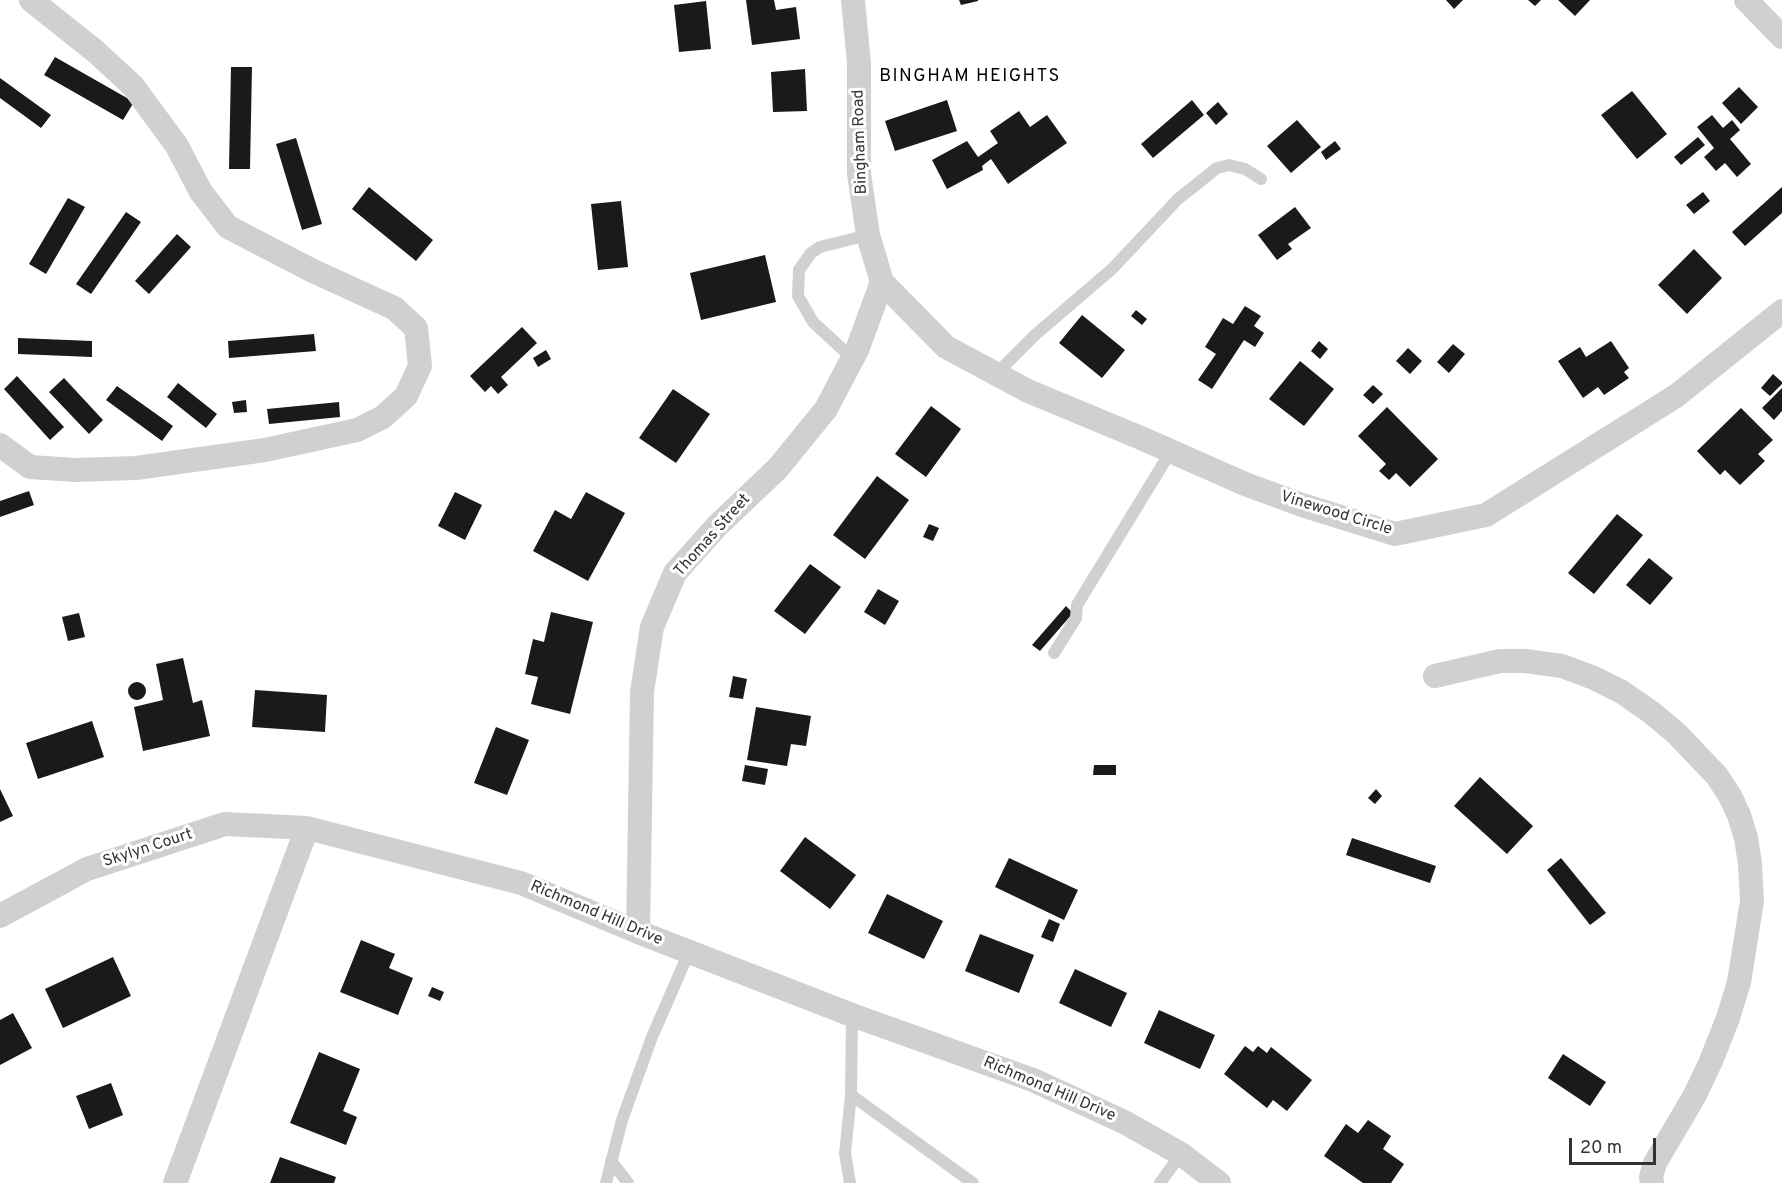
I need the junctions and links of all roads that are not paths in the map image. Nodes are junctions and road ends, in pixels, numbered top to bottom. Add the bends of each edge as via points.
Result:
1 (31, 0) edge
2 (853, 0) edge
3 (1746, 0) edge
4 (1782, 37) edge
5 (1261, 179) dead end
6 (868, 235) junction
7 (882, 282) junction
8 (1782, 311) edge
9 (852, 358) junction
10 (996, 374) junction
11 (0, 445) edge
12 (1171, 451) junction
13 (1054, 653) dead end
14 (1435, 676) dead end
15 (307, 828) junction
16 (0, 916) edge
17 (638, 932) junction
18 (689, 952) junction
19 (852, 1015) junction
20 (851, 1095) junction
21 (1181, 1154) junction
22 (611, 1161) junction
23 (175, 1183) edge
24 (606, 1183) edge
25 (628, 1183) edge
26 (850, 1183) edge
27 (973, 1183) edge
28 (1160, 1183) edge
29 (1219, 1183) edge
30 (1652, 1183) edge

1 - 11 street via 133,86 177,146 201,192 228,226 394,308 416,328 420,366 406,396 383,417 357,430 265,450 136,468 76,470 30,467
2 - 6 street, Bingham Road via 859,64 859,174
3 - 4 street
5 - 10 lane via 1245,169 1229,165 1217,168 1178,200 1112,269
6 - 7 street, Bingham Road
6 - 9 lane via 820,248 811,253 799,270 798,296 813,322
7 - 9 street, Thomas Street
7 - 10 street, Vinewood Circle via 946,347
8 - 12 street, Vinewood Circle via 1676,396 1486,515 1395,534 1245,484
9 - 17 street, Thomas Street via 826,409 778,468 675,573 652,627 642,692
10 - 12 street, Vinewood Circle
12 - 13 lane via 1077,605 1076,618
14 - 30 street via 1500,661 1525,661 1562,666 1594,678 1622,692 1676,733 1717,776 1739,815 1746,837 1752,901 1739,982 1712,1061 1655,1163
15 - 16 street, Skylyn Court via 225,824 87,869
15 - 17 street, Richmond Hill Drive via 521,883
15 - 23 street
17 - 18 street, Richmond Hill Drive
18 - 19 street, Richmond Hill Drive
18 - 22 lane via 652,1037
19 - 20 lane
19 - 21 street, Richmond Hill Drive via 1033,1080 1124,1122
20 - 26 lane via 845,1153
20 - 27 lane
21 - 28 lane
21 - 29 street, Richmond Hill Drive
22 - 24 lane
22 - 25 lane

